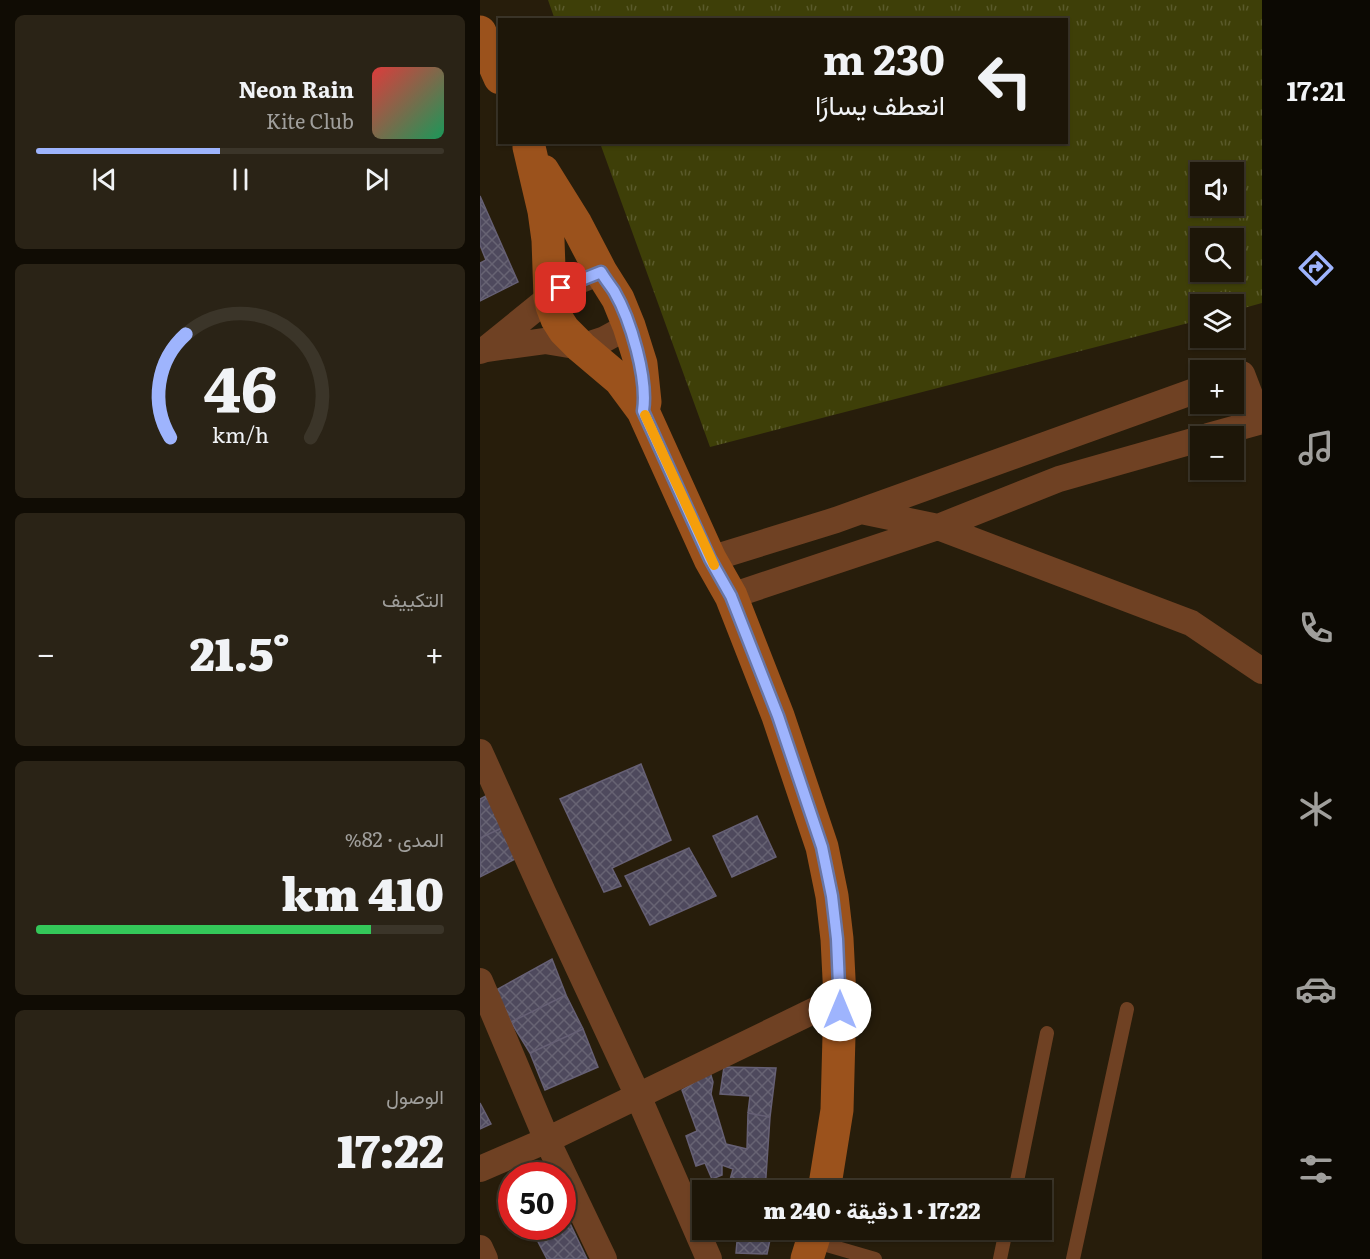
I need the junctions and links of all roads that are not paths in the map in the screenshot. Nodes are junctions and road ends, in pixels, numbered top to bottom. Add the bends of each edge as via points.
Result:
1 (480, 32) edge
2 (498, 73) edge
3 (528, 145) edge
4 (601, 272) junction
5 (550, 297) junction
6 (629, 326) junction
7 (581, 347) junction
8 (483, 350) edge
9 (1246, 373) edge
10 (1190, 393) edge
11 (643, 411) junction
12 (1261, 421) edge
13 (1243, 426) edge
14 (1190, 442) edge
15 (861, 511) junction
16 (938, 527) junction
17 (710, 559) junction
18 (731, 596) junction
19 (1262, 670) edge
20 (480, 752) edge
21 (488, 791) edge
22 (480, 981) edge
23 (840, 998) junction
24 (1127, 1010) dead end
25 (1047, 1033) dead end
26 (638, 1096) junction
27 (547, 1140) junction
28 (480, 1169) edge
29 (826, 1180) edge
30 (1016, 1180) edge
31 (1004, 1240) edge
32 (812, 1243) edge
33 (480, 1248) edge
34 (485, 1259) edge
35 (604, 1259) edge
36 (709, 1259) edge
37 (875, 1259) edge
38 (1000, 1259) edge
39 (1073, 1259) edge

1 - 2 main road
3 - 4 main road
3 - 5 main road via 544,210
4 - 5 street via 561,288
4 - 6 main road via 614,290
5 - 7 main road via 556,319
5 - 8 street
6 - 7 street
6 - 11 main road via 641,364
7 - 8 street via 545,341
7 - 11 main road via 620,380
9 - 12 street
10 - 15 street
11 - 17 main road
12 - 13 street
14 - 16 street via 1059,479
15 - 16 street
15 - 17 street
16 - 18 street
16 - 19 street via 1191,624
17 - 18 main road
18 - 23 main road via 778,716 822,847 832,896
20 - 21 street
21 - 26 street via 543,892
22 - 27 street
23 - 26 street
23 - 29 main road via 837,1110
24 - 39 lane
25 - 30 lane
26 - 27 street
26 - 36 street
27 - 28 street
27 - 35 street
31 - 38 lane
32 - 37 lane
33 - 34 street

